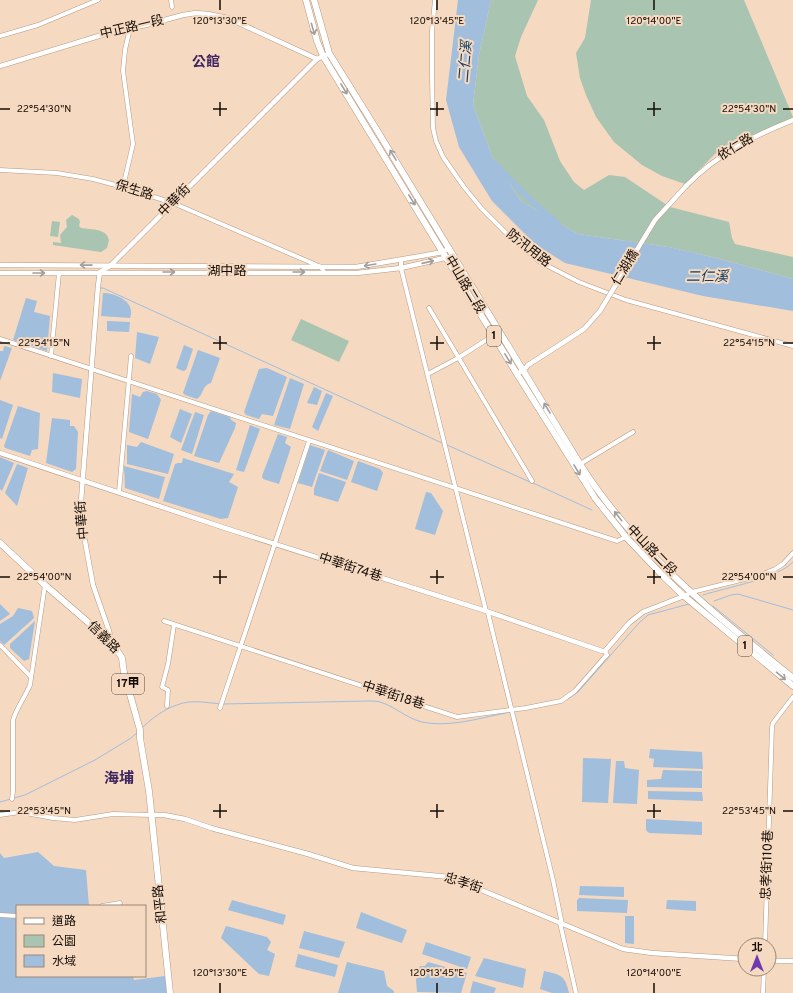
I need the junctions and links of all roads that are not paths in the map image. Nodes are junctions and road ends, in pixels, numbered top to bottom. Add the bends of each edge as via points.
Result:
1 (98, 0) edge
2 (171, 0) edge
3 (306, 0) edge
4 (314, 0) edge
5 (435, 0) edge
6 (172, 7) dead end
7 (130, 28) junction
8 (0, 36) edge
9 (326, 55) junction
10 (317, 59) junction
11 (0, 66) edge
12 (793, 120) edge
13 (0, 170) edge
14 (686, 186) joint
15 (122, 187) junction
16 (173, 203) junction
17 (446, 250) junction
18 (450, 257) junction
19 (400, 260) junction
20 (0, 265) edge
21 (110, 266) junction
22 (321, 267) junction
23 (401, 268) junction
24 (100, 272) junction
25 (324, 272) junction
26 (0, 273) edge
27 (59, 273) junction
28 (429, 308) dead end
29 (494, 335) junction
30 (0, 339) edge
31 (793, 346) edge
32 (51, 356) junction
33 (132, 356) dead end
34 (458, 358) junction
35 (91, 369) junction
36 (524, 370) junction
37 (428, 374) junction
38 (517, 374) junction
39 (129, 382) junction
40 (633, 432) dead end
41 (308, 441) junction
42 (0, 453) edge
43 (580, 464) junction
44 (82, 481) junction
45 (532, 481) dead end
46 (456, 489) junction
47 (119, 492) junction
48 (626, 537) junction
49 (0, 543) edge
50 (275, 544) junction
51 (793, 553) edge
52 (45, 585) junction
53 (693, 593) junction
54 (686, 597) junction
55 (700, 604) junction
56 (487, 612) junction
57 (164, 621) dead end
58 (174, 625) junction
59 (112, 643) junction
60 (241, 646) junction
61 (1, 648) edge
62 (605, 651) junction
63 (31, 677) junction
64 (793, 678) edge
65 (793, 686) edge
66 (793, 697) edge
67 (167, 706) dead end
68 (221, 706) dead end
69 (512, 710) junction
70 (12, 799) dead end
71 (0, 815) edge
72 (152, 815) junction
73 (120, 903) dead end
74 (108, 905) edge
75 (0, 915) edge
76 (16, 916) edge
77 (561, 923) junction
78 (765, 937) edge
79 (737, 958) edge
80 (777, 961) edge
81 (793, 961) edge
82 (764, 977) edge
83 (170, 993) edge
84 (576, 993) edge
85 (763, 993) edge

1 - 8 street via 38,25
2 - 6 street
3 -> 9 main road, 中山路二段 / 1 via 317,41
4 - 9 main road, 中山路二段 / 1
5 - 31 street, 防汛用路 via 432,76 433,128 436,141 464,187 507,234 540,262 579,282 626,300
7 - 10 street, 中正路一段 via 183,15 208,14 228,18
7 - 11 street, 中正路一段 via 108,32
7 - 15 street via 123,71 133,144
9 - 10 street
9 - 17 main road, 中山路二段 / 1
10 - 16 street, 中華街
12 - 14 street, 依仁路 via 735,147
13 - 15 street, 保生路 via 57,173
14 - 36 street, 仁湖橋, bridge via 655,220 600,311 584,329
15 - 16 street, 保生路
16 - 21 street, 中華街
16 - 22 street, 保生路
17 - 18 main road, 中山路二段 / 1
17 - 19 street, 湖中路
23 -> 18 street, 湖中路
18 - 29 main road, 中山路二段 / 1
18 - 36 main road, 中山路二段 / 1
19 -> 22 street, 湖中路 via 356,267
19 - 23 street
21 -> 20 street, 湖中路
21 - 22 street, 湖中路
21 - 24 street, 中華街
22 - 25 street
23 - 25 street, 湖中路 via 357,273
23 - 37 street
24 -> 25 street, 湖中路
24 - 27 street, 湖中路
24 - 35 street, 中華街
26 -> 27 street, 湖中路
27 - 32 street
28 - 34 street
29 - 34 street
29 -> 38 main road, 中山路二段 / 1
30 - 32 street
32 - 35 street
33 - 39 street
34 - 37 street
34 - 45 street
35 - 39 street
35 - 44 street, 中華街
36 - 38 street, 仁湖橋
43 -> 36 main road, 中山路二段 / 1
37 - 46 street
38 -> 48 main road, 中山路二段 / 1 via 595,498
39 - 41 street
39 - 47 street
40 - 43 street
41 - 46 street
41 - 50 street
42 - 44 street, 中華街74巷
53 -> 43 main road, 中山路二段 / 1 via 630,531
44 - 47 street, 中華街74巷
44 - 59 street, 中華街 via 80,514 88,561
46 - 48 street via 617,542
46 - 56 street
47 - 50 street, 中華街74巷
48 - 54 main road, 中山路二段 / 1
49 - 52 main road, 信義路 / 17甲
50 - 56 street, 中華街74巷
50 - 60 street
51 - 53 street via 783,564 761,575
52 - 59 main road, 信義路 / 17甲
52 - 63 street
53 - 54 street
53 - 55 main road, 中山路二段 / 1
54 - 55 main road, 中山路二段 / 1
54 - 62 street via 644,612 629,623
55 - 64 main road, 1
55 -> 65 main road, 1
56 - 62 street, 中華街74巷
56 - 69 street
57 - 58 street, 中華街18巷
58 - 60 street, 中華街18巷
58 - 67 street via 162,686 168,690
59 - 72 main road, 信義路 / 17甲 via 122,658 139,728
60 - 68 street
60 - 69 street, 中華街18巷 via 456,717
61 - 63 street
62 - 69 street, 中華街18巷 via 607,655 568,696 549,704
63 - 70 street via 27,692 13,720
66 - 78 street, 忠孝街110巷 via 772,727
69 - 77 street
71 - 72 street via 20,812 75,820 113,814
72 - 77 street, 忠孝街 via 185,819 353,868 450,877
72 - 83 main road, 和平路 / 17甲
73 - 74 street
75 - 76 street
77 - 79 street, 忠孝街 via 623,949
77 - 84 street
80 - 81 street
82 - 85 street

